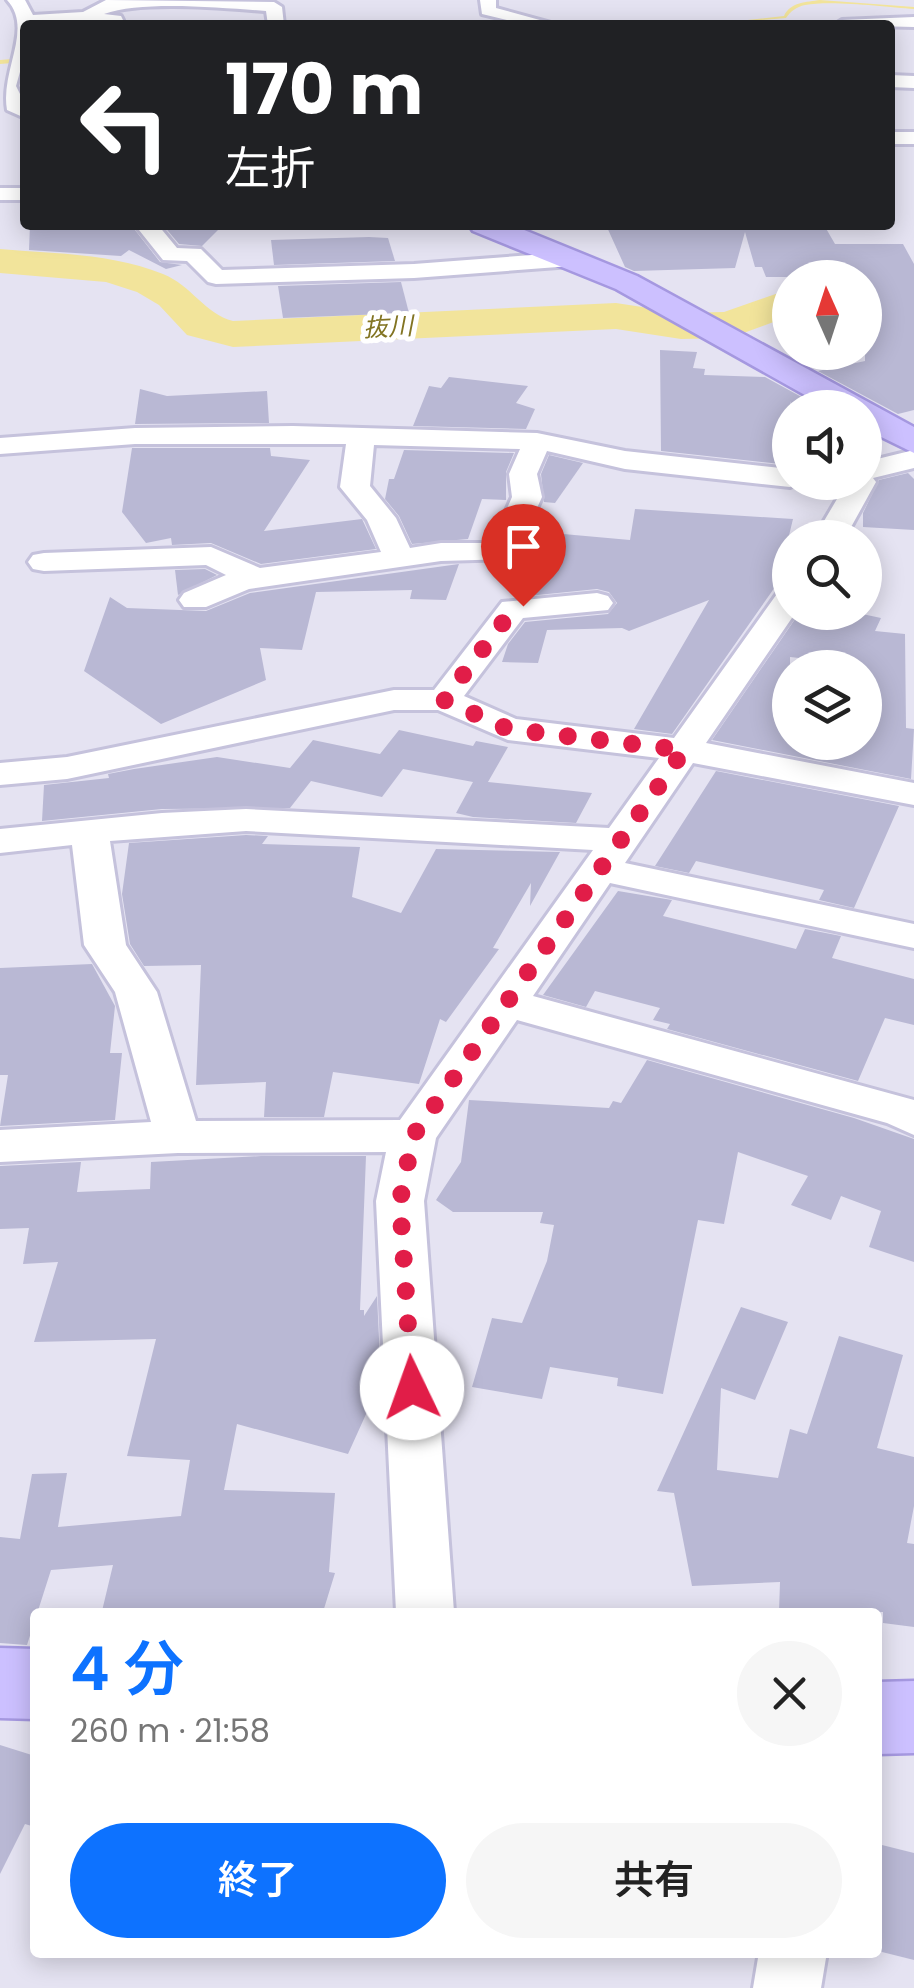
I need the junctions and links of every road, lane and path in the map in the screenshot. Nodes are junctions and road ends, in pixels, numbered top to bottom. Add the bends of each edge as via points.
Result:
1 (488, 0) edge
2 (225, 2) junction
3 (19, 13) edge
4 (86, 17) junction
5 (184, 19) dead end
6 (112, 20) edge
7 (275, 20) edge
8 (529, 20) edge
9 (10, 71) edge
10 (13, 109) edge
11 (150, 230) edge
12 (496, 230) edge
13 (571, 259) junction
14 (823, 390) edge
15 (882, 424) edge
16 (362, 438) junction
17 (538, 441) junction
18 (914, 442) edge
19 (0, 446) edge
20 (914, 459) edge
21 (882, 469) edge
22 (772, 476) edge
23 (399, 558) junction
24 (44, 562) dead end
25 (256, 578) junction
26 (195, 600) dead end
27 (596, 603) dead end
28 (772, 624) edge
29 (444, 700) junction
30 (684, 750) junction
31 (0, 774) edge
32 (914, 794) edge
33 (88, 831) junction
34 (0, 841) edge
35 (608, 855) junction
36 (914, 936) edge
37 (507, 1002) junction
38 (911, 1111) edge
39 (178, 1136) junction
40 (413, 1136) junction
41 (0, 1146) edge
42 (425, 1608) edge
43 (0, 1683) edge
44 (30, 1684) edge
45 (914, 1717) edge
46 (882, 1718) edge
47 (791, 1958) edge
48 (787, 1988) edge

1 - 8 street via 488,10
2 - 4 street via 114,2
2 - 5 street
2 - 7 street via 274,7
3 - 4 street
3 - 9 street
4 - 6 street
9 - 10 street
11 - 13 street via 172,255 193,254 216,277 414,272
12 - 13 street
13 - 14 street
15 - 18 street
16 - 17 street
16 - 19 street via 135,436
16 - 23 street via 355,487 381,518
17 - 22 street via 625,460
17 - 23 street via 522,474 527,497 504,552
20 - 21 street
23 - 25 street
24 - 25 street via 210,556
25 - 26 street
27 - 29 street via 514,608
28 - 30 street
29 - 30 street via 508,729
29 - 31 street via 394,700 67,768
30 - 32 street
30 - 35 street
33 - 34 street
33 - 35 street via 246,820 457,828
33 - 39 street via 105,945 136,992
35 - 36 street
35 - 37 street
37 - 38 street
37 - 40 street
39 - 40 street
39 - 41 street
40 - 42 street via 400,1201
43 - 44 street
45 - 46 street
47 - 48 street

